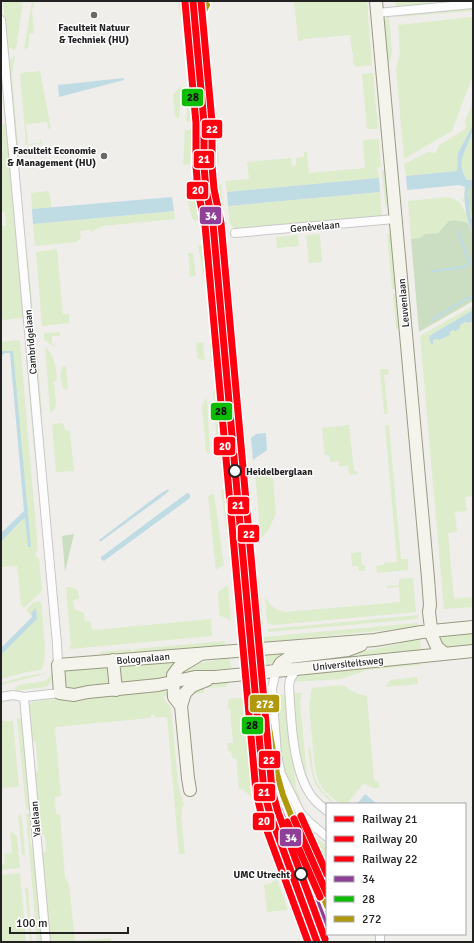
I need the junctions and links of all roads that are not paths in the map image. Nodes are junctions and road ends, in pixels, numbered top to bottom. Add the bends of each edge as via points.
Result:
1 (473, 4) edge
2 (377, 7) edge
3 (1, 20) edge
4 (395, 219) junction
5 (236, 233) dead end
6 (430, 605) junction
7 (473, 627) edge
8 (457, 629) junction
9 (431, 631) junction
10 (375, 640) junction
11 (257, 649) joint
12 (473, 651) edge
13 (200, 654) junction
14 (444, 654) junction
15 (113, 660) junction
16 (58, 665) junction
17 (296, 669) junction
18 (276, 671) junction
19 (215, 677) junction
20 (174, 687) junction
21 (116, 690) junction
22 (60, 693) junction
23 (1, 697) edge
24 (24, 697) junction
25 (181, 706) junction
26 (190, 790) dead end
27 (326, 810) edge
28 (326, 836) edge
29 (46, 942) edge

1 - 2 street
2 - 4 street, Leuvenlaan
3 - 16 street, Cambridgelaan
4 - 5 street, Genèvelaan
4 - 6 street, Leuvenlaan
6 - 8 street, Leuvenlaan via 436,622
6 - 9 street, Leuvenlaan
7 - 8 street, Universiteitsweg
8 - 9 street, Universiteitsweg
9 - 10 street, Universiteitsweg
9 - 14 street via 434,642
10 - 11 street, Universiteitsweg
10 - 18 street via 348,650 290,657 281,662
11 - 13 street, Bolognalaan
12 - 14 street, Universiteitsweg
13 - 15 street, Bolognalaan
13 - 20 street via 179,667 173,675
14 - 17 street, Universiteitsweg
15 - 16 street, Bolognalaan
15 - 21 street
16 - 22 street
17 - 18 street, Universiteitsweg
17 - 27 street via 289,686 296,760 309,793
18 - 19 street, Universiteitsweg
18 - 28 street via 272,688 277,755 281,774 300,812
19 - 20 street via 195,677
19 - 25 street via 192,686 185,693
20 - 21 street
20 - 25 street via 174,697
21 - 22 street via 74,695
22 - 24 street
23 - 24 street
24 - 29 street, Yalelaan
25 - 26 street

